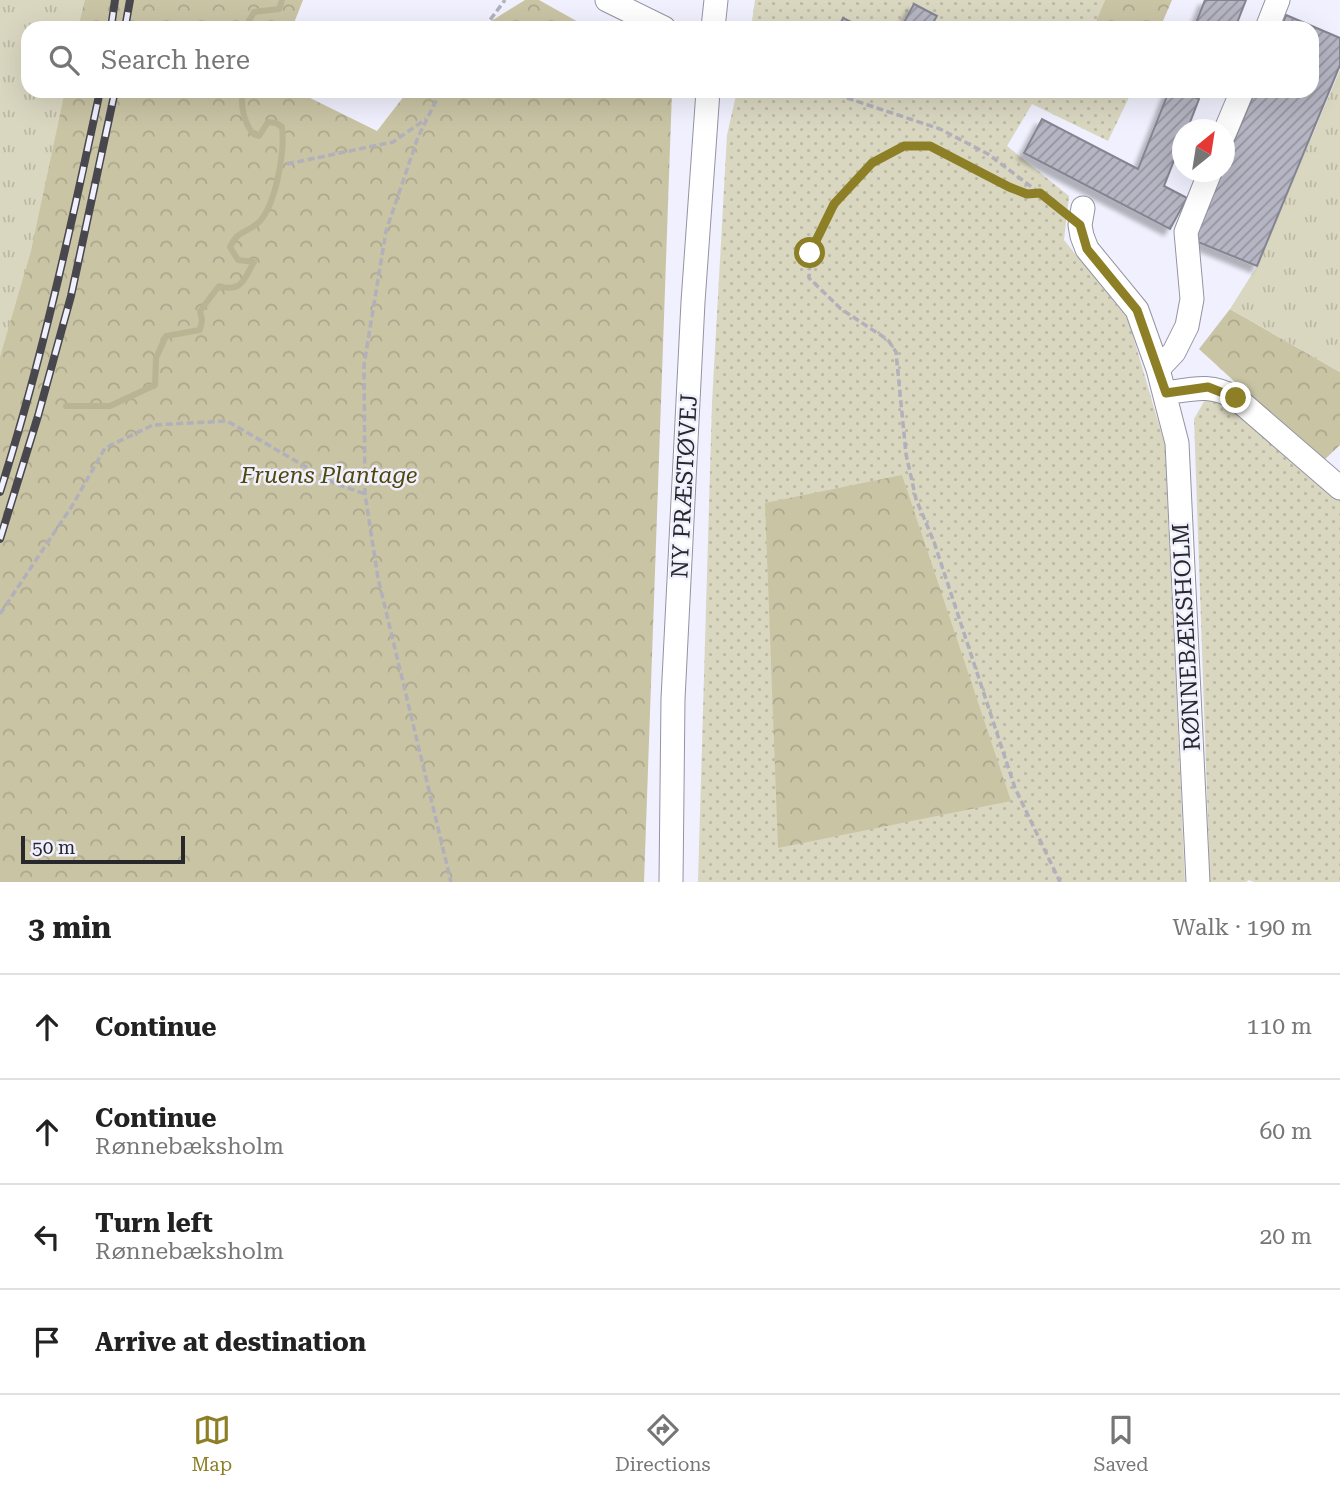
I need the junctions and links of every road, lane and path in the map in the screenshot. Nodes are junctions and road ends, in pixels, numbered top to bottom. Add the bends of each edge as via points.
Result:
1 (505, 0) edge
2 (607, 0) edge
3 (716, 0) edge
4 (1278, 0) edge
5 (489, 21) edge
6 (650, 21) edge
7 (714, 21) edge
8 (1270, 21) edge
9 (438, 98) edge
10 (708, 98) edge
11 (847, 98) edge
12 (1239, 98) edge
13 (428, 118) junction
14 (1230, 119) edge
15 (288, 164) dead end
16 (1206, 182) edge
17 (1040, 193) junction
18 (1082, 216) joint
19 (1158, 369) junction
20 (1166, 393) junction
21 (1340, 488) edge
22 (365, 494) junction
23 (0, 614) edge
24 (451, 882) edge
25 (671, 882) edge
26 (1060, 882) edge
27 (1198, 882) edge

1 - 5 path
2 - 6 street
3 - 7 street
4 - 8 street
9 - 13 path
10 - 25 street, NY PRÆSTØVEJ via 673,699
11 - 17 path via 940,129 988,154
12 - 14 street
13 - 15 path via 393,142
13 - 22 path via 386,231 364,365
16 - 19 street via 1186,232 1192,299 1187,326 1174,352
17 - 18 path
17 - 26 path via 1009,187 930,146 904,146 872,163 834,204 810,253 809,278 897,352 906,454 916,499 1015,788
18 - 19 street, RØNNEBÆKSHOLM via 1087,249 1137,310
19 - 20 street, RØNNEBÆKSHOLM
20 - 21 street via 1208,387 1227,393
20 - 27 street, RØNNEBÆKSHOLM via 1177,443
22 - 23 path via 334,483 227,421 153,425 105,448
22 - 24 path via 378,578

